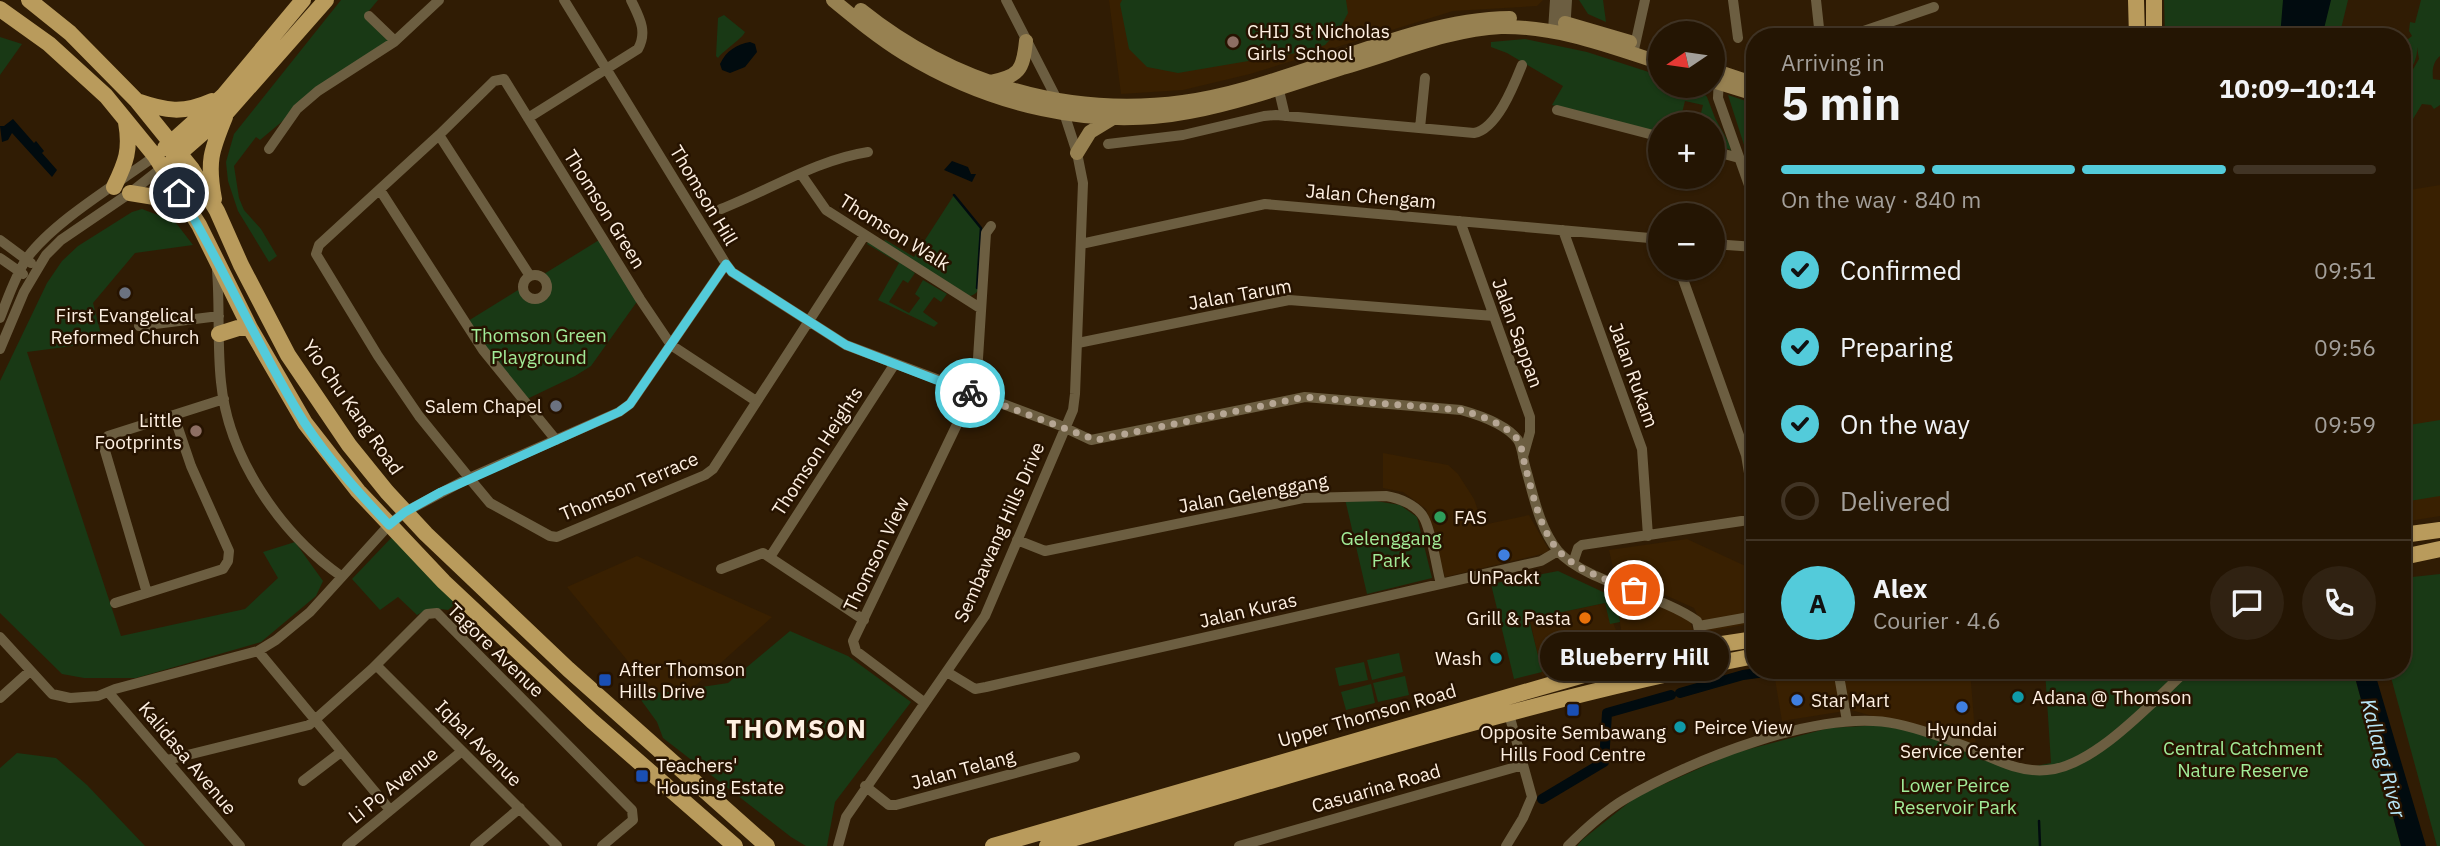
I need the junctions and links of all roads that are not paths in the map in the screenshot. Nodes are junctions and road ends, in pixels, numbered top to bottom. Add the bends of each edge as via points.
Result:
1 (29, 0) edge
2 (303, 0) edge
3 (326, 0) edge
4 (439, 0) edge
5 (564, 0) edge
6 (632, 0) edge
7 (833, 0) edge
8 (848, 0) edge
9 (1006, 0) edge
10 (1556, 0) edge
11 (1566, 0) edge
12 (1645, 0) edge
13 (1733, 0) edge
14 (1816, 0) edge
15 (2136, 0) edge
16 (2154, 0) edge
17 (2, 7) edge
18 (1934, 8) dead end
19 (369, 16) dead end
20 (1560, 27) junction
21 (1819, 28) edge
22 (1873, 28) edge
23 (2137, 28) edge
24 (2154, 28) edge
25 (1738, 38) dead end
26 (395, 41) junction
27 (1026, 41) junction
28 (1634, 49) junction
29 (1648, 51) edge
30 (1648, 56) edge
31 (1522, 65) dead end
32 (607, 69) junction
33 (1424, 78) dead end
34 (1726, 79) edge
35 (1726, 81) edge
36 (1746, 82) edge
37 (988, 83) junction
38 (1278, 84) junction
39 (1746, 90) edge
40 (1718, 98) edge
41 (137, 101) junction
42 (225, 104) junction
43 (1061, 107) junction
44 (1557, 110) dead end
45 (1285, 116) junction
46 (1115, 117) junction
47 (528, 118) junction
48 (126, 122) junction
49 (1420, 128) junction
50 (1648, 134) edge
51 (439, 135) junction
52 (1108, 144) dead end
53 (175, 148) junction
54 (269, 149) dead end
55 (869, 152) dead end
56 (1077, 153) junction
57 (1725, 154) edge
58 (1739, 158) junction
59 (159, 161) junction
60 (801, 174) junction
61 (1746, 177) edge
62 (114, 187) junction
63 (380, 190) junction
64 (130, 193) junction
65 (721, 209) dead end
66 (190, 210) junction
67 (217, 211) junction
68 (1460, 221) junction
69 (991, 226) dead end
70 (1563, 230) junction
71 (864, 236) junction
72 (1648, 238) edge
73 (0, 240) edge
74 (1082, 244) junction
75 (1725, 244) edge
76 (1746, 246) edge
77 (0, 258) edge
78 (26, 260) junction
79 (217, 261) junction
80 (726, 264) junction
81 (38, 268) junction
82 (19, 272) junction
83 (530, 276) dead end
84 (31, 280) junction
85 (1683, 280) edge
86 (980, 308) junction
87 (219, 316) junction
88 (1493, 316) junction
89 (0, 318) edge
90 (807, 321) junction
91 (139, 326) dead end
92 (250, 328) junction
93 (219, 334) junction
94 (1078, 343) junction
95 (671, 345) junction
96 (0, 349) edge
97 (894, 365) junction
98 (972, 394) junction
99 (224, 399) junction
100 (756, 401) junction
101 (174, 415) junction
102 (1065, 428) junction
103 (556, 440) junction
104 (1746, 455) edge
105 (1523, 458) junction
106 (469, 478) junction
107 (405, 512) junction
108 (1746, 520) edge
109 (389, 525) junction
110 (2440, 530) edge
111 (2411, 534) edge
112 (1648, 536) junction
113 (1017, 540) junction
114 (2440, 549) edge
115 (1559, 551) junction
116 (2411, 555) edge
117 (770, 557) junction
118 (1573, 563) junction
119 (721, 569) dead end
120 (341, 576) junction
121 (1441, 584) junction
122 (147, 593) junction
123 (115, 603) dead end
124 (1746, 618) edge
125 (864, 620) junction
126 (1703, 626) junction
127 (0, 637) edge
128 (1746, 640) edge
129 (1709, 646) junction
130 (258, 651) junction
131 (1746, 658) edge
132 (376, 665) junction
133 (1706, 665) junction
134 (30, 671) junction
135 (947, 671) junction
136 (1840, 679) edge
137 (2177, 679) edge
138 (109, 693) junction
139 (0, 698) edge
140 (1504, 698) junction
141 (925, 703) junction
142 (1509, 715) junction
143 (314, 720) junction
144 (1847, 721) junction
145 (462, 751) junction
146 (341, 752) junction
147 (662, 754) junction
148 (1075, 757) dead end
149 (167, 760) junction
150 (1524, 765) junction
151 (303, 781) dead end
152 (865, 786) junction
153 (676, 794) junction
154 (520, 808) junction
155 (390, 810) junction
156 (1091, 825) junction
157 (240, 846) edge
158 (347, 846) edge
159 (475, 846) edge
160 (557, 846) edge
161 (602, 846) edge
162 (735, 846) edge
163 (767, 846) edge
164 (838, 846) edge
165 (993, 846) edge
166 (1046, 846) edge
167 (1239, 846) edge
168 (1506, 846) edge
169 (1568, 846) edge

1 - 41 main road, Yio Chu Kang Road via 70,33
2 - 42 main road
3 - 42 main road
4 - 26 street
5 - 32 street, Thomson Hill
6 - 32 street via 644,28 643,40 638,49
7 - 43 main road via 894,47 946,76 1021,105
8 - 37 main road via 909,44
9 - 27 street, Sembawang Hills Drive
10 - 20 street
11 - 20 street
12 - 28 street
13 - 25 street
14 - 21 street
15 - 23 main road
16 - 24 main road
17 - 48 main road via 106,96
18 - 22 street
19 - 26 street
20 - 28 main road
20 - 38 main road via 1499,27 1464,33
26 - 54 street via 307,100
27 - 37 main road via 1020,69 1010,78
27 - 43 street, Sembawang Hills Drive
28 - 29 main road
28 - 30 main road
31 - 49 street via 1514,86 1482,132
32 - 47 street
32 - 80 street, Thomson Hill
33 - 49 street
34 - 36 main road
35 - 39 main road
37 - 43 main road
38 - 43 main road via 1143,106
38 - 45 street
38 - 46 main road via 1241,100 1189,112
40 - 58 street
41 - 42 main road via 176,111
41 - 53 main road, Yio Chu Kang Road
42 - 53 main road
42 - 67 main road via 211,156
43 - 46 main road
43 - 56 street, Sembawang Hills Drive
44 - 50 street
45 - 49 street
45 - 52 street
46 - 56 main road via 1090,132
47 - 51 street, Thomson Green via 507,81 498,79
47 - 95 street, Thomson Green
48 - 59 main road
48 - 62 main road via 128,154
51 - 63 street, Thomson Green
51 - 83 street
53 - 59 main road
53 - 67 main road, Yio Chu Kang Road
55 - 60 street
56 - 74 street, Sembawang Hills Drive via 1083,183
57 - 58 street
58 - 61 street
59 - 62 street
59 - 64 street
59 - 66 main road
60 - 65 street
60 - 71 street, Thomson Walk via 826,211
62 - 78 street via 50,234
63 - 103 street via 483,350
63 - 106 street, Thomson Green via 319,245 316,254 378,356
64 - 66 main road via 167,199
64 - 81 street via 61,240
66 - 79 main road
67 - 107 main road, Yio Chu Kang Road via 288,355 349,445
68 - 70 street, Jalan Chengam
68 - 74 street, Jalan Chengam via 1265,204
68 - 88 street, Jalan Sappan
69 - 86 street via 986,233
70 - 72 street, Jalan Chengam
70 - 112 street, Jalan Rukam via 1642,449
71 - 86 street, Thomson Walk
71 - 90 street, Thomson Terrace
73 - 78 street
74 - 94 street, Sembawang Hills Drive
75 - 76 street
77 - 82 street
78 - 81 street
78 - 82 street
79 - 87 street
79 - 92 main road
80 - 90 street, Thomson Hill
80 - 95 street
81 - 84 street
82 - 84 street
82 - 89 street
84 - 96 street
85 - 104 street
86 - 98 street
87 - 91 street
87 - 93 street
88 - 94 street, Jalan Tarum via 1289,300
88 - 105 street, Jalan Sappan via 1530,417
90 - 97 street, Thomson Hill via 846,345
90 - 100 street, Thomson Terrace
92 - 93 main road
92 - 109 main road via 305,423
93 - 99 street
94 - 102 street, Sembawang Hills Drive via 1073,410
95 - 100 street, Thomson Green
95 - 103 street via 630,404
97 - 98 street, Thomson Hill
97 - 117 street, Thomson Heights
98 - 102 street, Thomson Hill
98 - 125 street, Thomson View
99 - 101 street
99 - 120 street via 239,451 272,506 307,549
100 - 106 street, Thomson Terrace via 705,475 557,537 490,503
101 - 122 street via 108,436 103,444
101 - 122 street via 229,551 228,561 223,569
102 - 105 street, Thomson Hill via 1096,440 1305,397 1479,415 1518,440
102 - 113 street, Sembawang Hills Drive
103 - 106 street
105 - 115 street via 1536,505
106 - 107 street
107 - 109 street
107 - 147 main road, Yio Chu Kang Road
108 - 112 street
109 - 120 street
109 - 153 main road via 592,721
110 - 111 main road
112 - 118 street via 1582,545
113 - 121 street, Jalan Gelenggang via 1045,551 1303,498 1386,496 1407,502 1424,516
113 - 135 street, Sembawang Hills Drive via 985,616
114 - 116 main road
115 - 118 street
115 - 121 street, Jalan Kuras via 1541,561
117 - 119 street via 763,553
117 - 125 street
118 - 126 street
120 - 130 street via 310,612
121 - 135 street, Jalan Kuras via 975,689
122 - 123 street
124 - 126 street
125 - 141 street, Thomson View via 853,641 856,651
126 - 129 street
127 - 134 street
128 - 129 main road, Upper Thomson Road
129 - 133 street
129 - 140 main road, Upper Thomson Road
130 - 138 street
130 - 143 street
131 - 133 main road, Upper Thomson Road
132 - 143 street, Tagore Avenue
132 - 145 street, Iqbal Avenue
132 - 161 street, Tagore Avenue via 427,614 437,613 632,810 633,820
133 - 142 main road, Upper Thomson Road
134 - 138 street via 52,694 70,698
134 - 139 street
135 - 141 street, Sembawang Hills Drive
136 - 144 street
137 - 144 street via 2085,758 2048,771 2011,767 1899,724
138 - 149 street, Kalidasa Avenue
140 - 142 street
140 - 156 main road, Upper Thomson Road
141 - 152 street, Sembawang Hills Drive
142 - 150 street
142 - 156 main road, Upper Thomson Road
143 - 146 street
143 - 149 street, Tagore Avenue
144 - 169 street via 1770,738 1682,770 1624,799
145 - 154 street, Iqbal Avenue
145 - 155 street, Li Po Avenue
146 - 151 street
146 - 155 street
147 - 153 main road via 663,777
147 - 163 main road, Yio Chu Kang Road
148 - 152 street, Jalan Telang via 896,805 889,805
149 - 157 street, Kalidasa Avenue
150 - 167 street, Casuarina Road
150 - 168 street via 1532,797
152 - 164 street, Sembawang Hills Drive via 846,817
153 - 162 main road
154 - 159 street
154 - 160 street, Iqbal Avenue
155 - 158 street, Li Po Avenue
156 - 165 main road, Upper Thomson Road
156 - 166 main road, Upper Thomson Road

